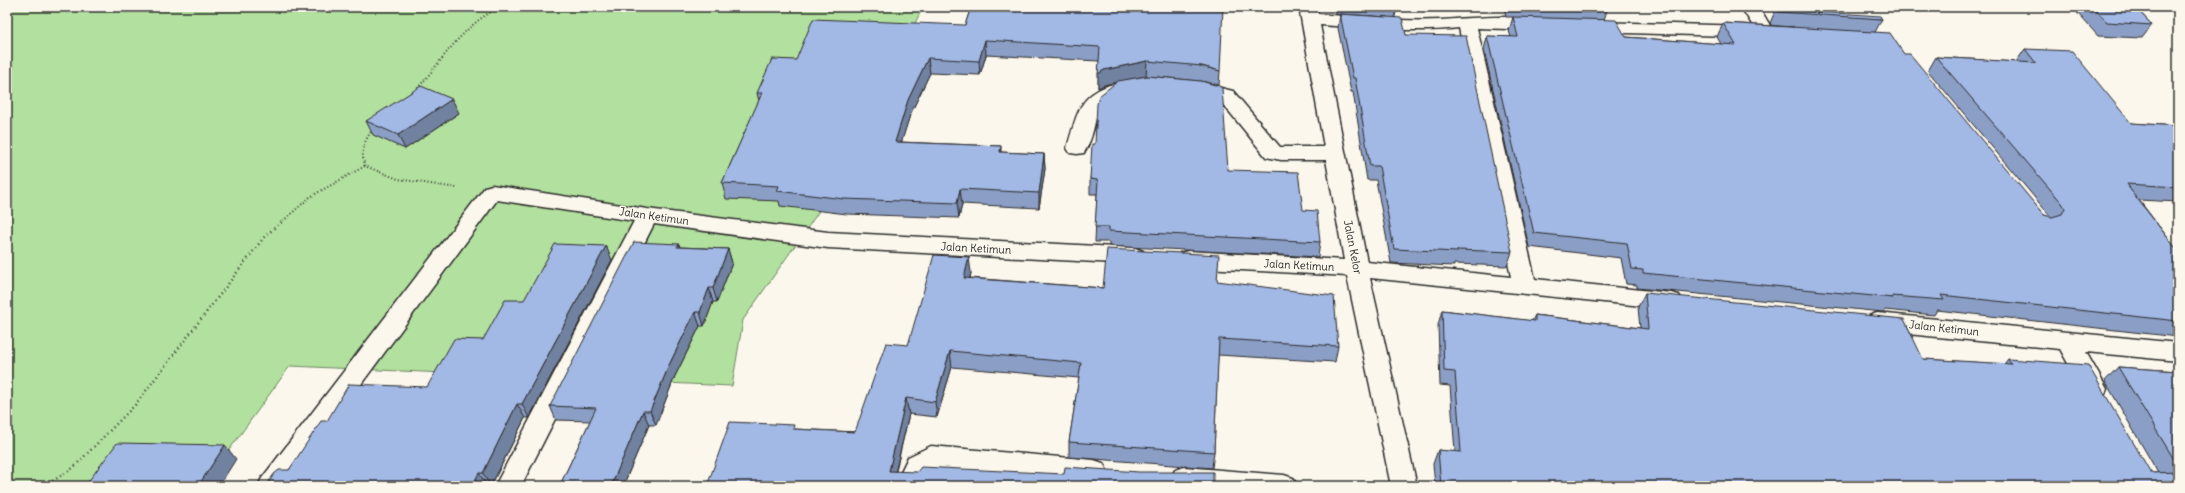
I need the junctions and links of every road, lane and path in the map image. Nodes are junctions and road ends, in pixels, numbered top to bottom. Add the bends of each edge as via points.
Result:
1 (501, 7) edge
2 (1750, 7) edge
3 (1309, 13) edge
4 (1467, 22) junction
5 (1142, 84) edge
6 (1172, 85) edge
7 (411, 94) edge
8 (377, 123) edge
9 (1077, 148) dead end
10 (1335, 153) junction
11 (365, 166) junction
12 (492, 192) junction
13 (647, 216) junction
14 (1357, 268) junction
15 (1525, 287) junction
16 (1690, 303) edge
17 (1855, 319) edge
18 (2067, 340) junction
19 (2178, 352) edge
20 (2106, 406) edge
21 (1119, 473) edge
22 (1157, 476) edge
23 (1042, 477) edge
24 (45, 486) edge
25 (271, 486) edge
26 (508, 486) edge
27 (907, 486) edge
28 (1284, 486) edge
29 (1404, 486) edge

1 - 7 path via 492,9 474,22
2 - 4 street via 1772,33
3 - 4 street via 1393,24 1440,25
3 - 10 street, Jalan Kelor
4 - 15 street
5 - 9 street via 1111,90 1089,106
6 - 10 street via 1201,88 1226,95 1273,152
8 - 11 path via 364,141 362,157
10 - 14 street, Jalan Kelor
11 - 12 path via 375,172 408,182
11 - 24 path via 310,197 265,236 135,405 73,468
12 - 13 street, Jalan Ketimun
12 - 25 street
13 - 14 street, Jalan Ketimun via 828,240
13 - 26 street
14 - 15 street, Jalan Ketimun
14 - 29 street, Jalan Kelor
15 - 16 street, Jalan Ketimun
17 - 18 street, Jalan Ketimun
18 - 19 street, Jalan Ketimun
18 - 20 street
21 - 23 street
22 - 28 street
23 - 27 street via 931,457 917,466

